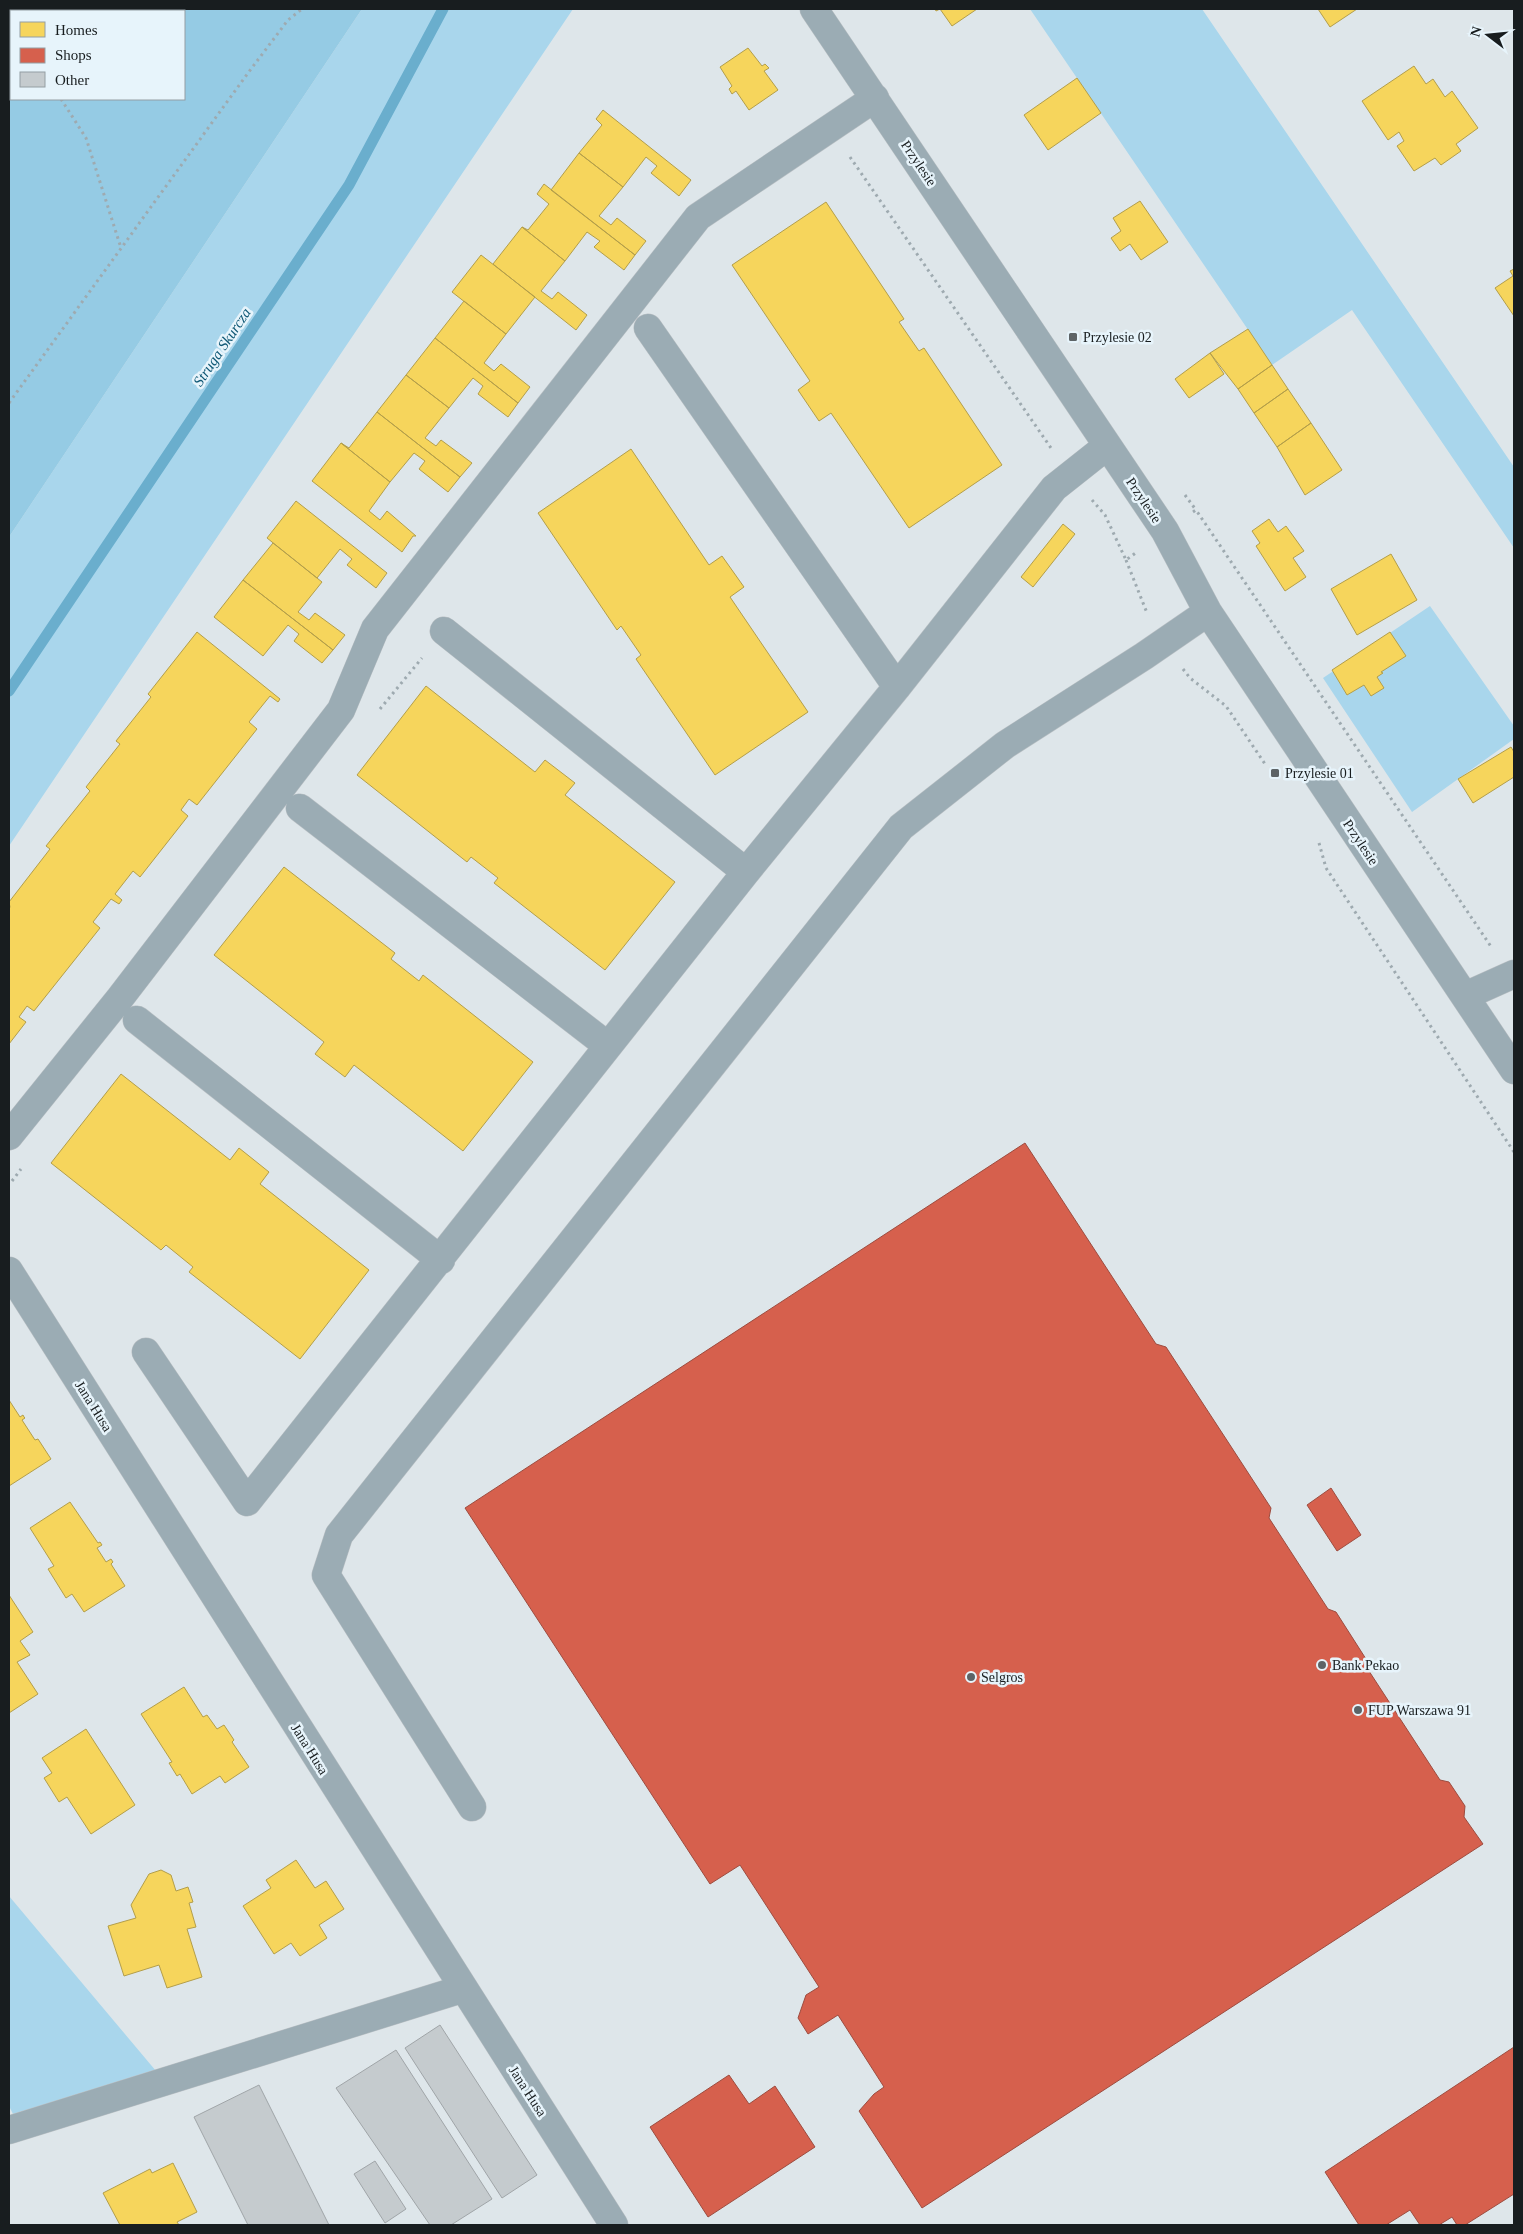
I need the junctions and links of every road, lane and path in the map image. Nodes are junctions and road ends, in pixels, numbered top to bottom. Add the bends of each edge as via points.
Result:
1 (302, 9) edge
2 (814, 9) edge
3 (875, 98) junction
4 (62, 100) edge
5 (121, 248) junction
6 (648, 328) dead end
7 (9, 403) edge
8 (1107, 446) junction
9 (1126, 560) dead end
10 (1208, 612) junction
11 (444, 631) joint
12 (1164, 642) junction
13 (897, 687) junction
14 (375, 716) dead end
15 (1270, 771) dead end
16 (300, 808) dead end
17 (1314, 836) dead end
18 (746, 872) junction
19 (1514, 974) edge
20 (1465, 996) junction
21 (137, 1020) dead end
22 (608, 1046) junction
23 (1514, 1070) edge
24 (9, 1136) edge
25 (1514, 1152) edge
26 (24, 1165) dead end
27 (12, 1181) dead end
28 (440, 1260) junction
29 (9, 1271) edge
30 (146, 1352) dead end
31 (472, 1807) dead end
32 (462, 1989) junction
33 (9, 2130) edge
34 (614, 2225) edge

1 - 5 path via 288,20 265,50
2 - 3 street, Przylesie
3 - 8 street, Przylesie
3 - 24 street via 698,217 375,629 341,710 120,998
4 - 5 path via 86,138
5 - 7 path
6 - 13 street
8 - 10 street, Przylesie via 1165,531
8 - 13 street via 1054,488
9 - 12 path via 1145,609
10 - 12 street
10 - 20 street, Przylesie
11 - 14 path
11 - 18 street
12 - 15 path via 1190,678 1226,706
12 - 31 street via 1005,745 901,827 339,1535 326,1574
13 - 18 street
16 - 22 street
17 - 25 path via 1326,868
18 - 22 street
19 - 20 street
20 - 23 street, Przylesie
21 - 28 street
22 - 28 street
26 - 27 path
28 - 30 street via 247,1502
29 - 32 street, Jana Husa
32 - 33 street
32 - 34 street, Jana Husa

